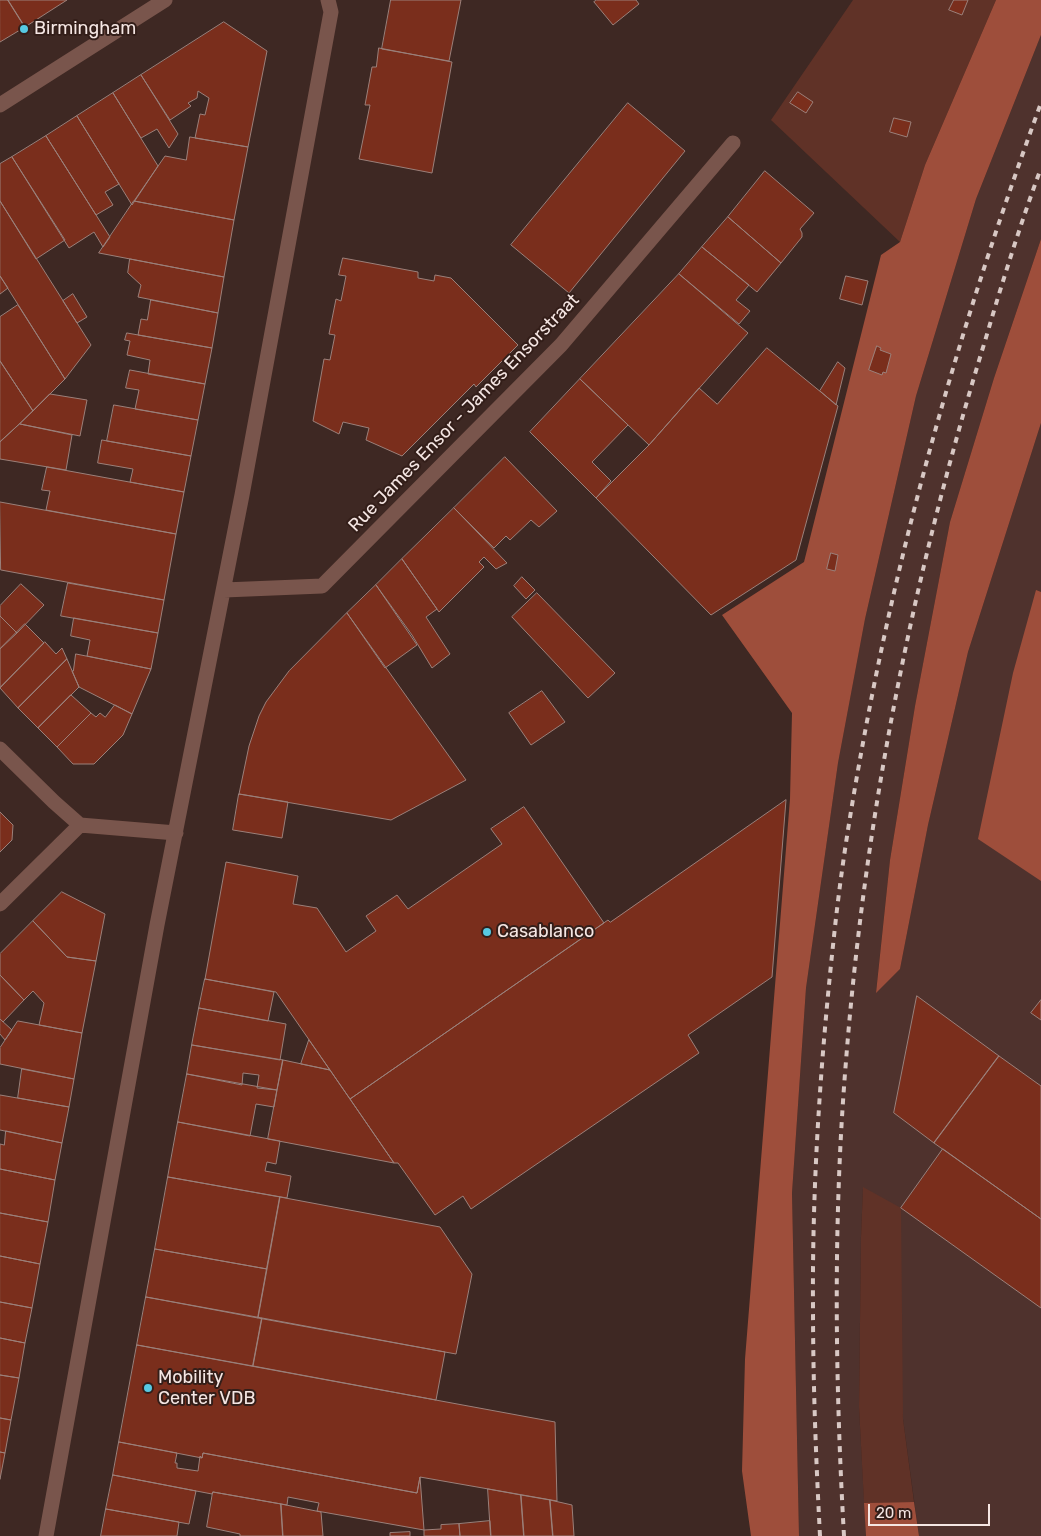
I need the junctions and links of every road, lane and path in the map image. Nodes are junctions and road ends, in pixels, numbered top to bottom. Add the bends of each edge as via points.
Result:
1 (165, 0) edge
2 (328, 0) edge
3 (0, 105) edge
4 (733, 143) dead end
5 (224, 590) junction
6 (0, 749) edge
7 (80, 825) junction
8 (176, 833) junction
9 (0, 904) edge
10 (46, 1536) edge

1 - 3 street
2 - 5 street via 331,12
4 - 5 street, Rue James Ensor - James Ensorstraat via 562,345 322,586
5 - 8 street
6 - 7 street
7 - 8 street
7 - 9 street
8 - 10 street

